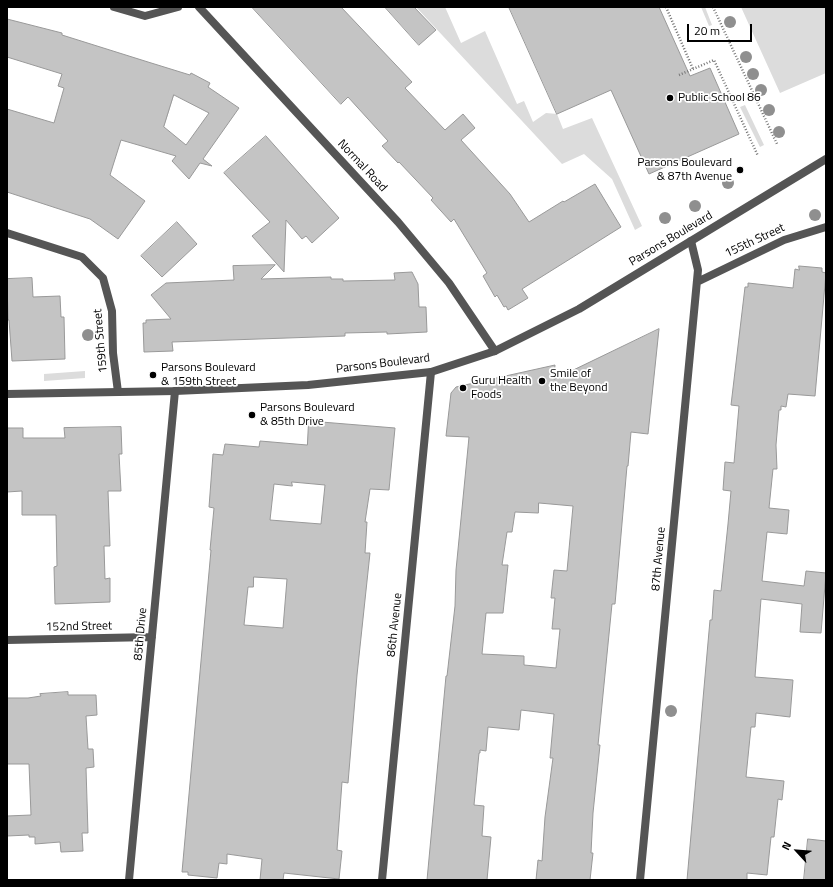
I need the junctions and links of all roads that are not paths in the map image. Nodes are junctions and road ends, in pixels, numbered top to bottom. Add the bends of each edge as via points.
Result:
1 (114, 7) edge
2 (178, 7) edge
3 (199, 7) edge
4 (826, 159) edge
5 (826, 228) edge
6 (7, 233) edge
7 (691, 242) junction
8 (697, 282) junction
9 (495, 351) junction
10 (431, 372) junction
11 (175, 391) junction
12 (118, 392) junction
13 (7, 394) edge
14 (152, 637) junction
15 (7, 640) edge
16 (129, 880) edge
17 (382, 880) edge
18 (640, 880) edge

1 - 2 street via 145,16
3 - 9 street, Normal Road via 398,222 449,283
4 - 7 street, Parsons Boulevard
5 - 8 street, 155th Street via 784,240
6 - 12 street, 159th Street via 82,258 103,278 112,311 113,353
7 - 8 street, 87th Avenue via 698,270
7 - 9 street, Parsons Boulevard via 579,309
8 - 18 street, 87th Avenue
9 - 10 street, Parsons Boulevard
10 - 11 street, Parsons Boulevard via 308,385
10 - 17 street, 86th Avenue
11 - 12 street, Parsons Boulevard
11 - 14 street, 85th Drive
12 - 13 street, Parsons Boulevard
14 - 15 street, 152nd Street
14 - 16 street, 85th Drive

